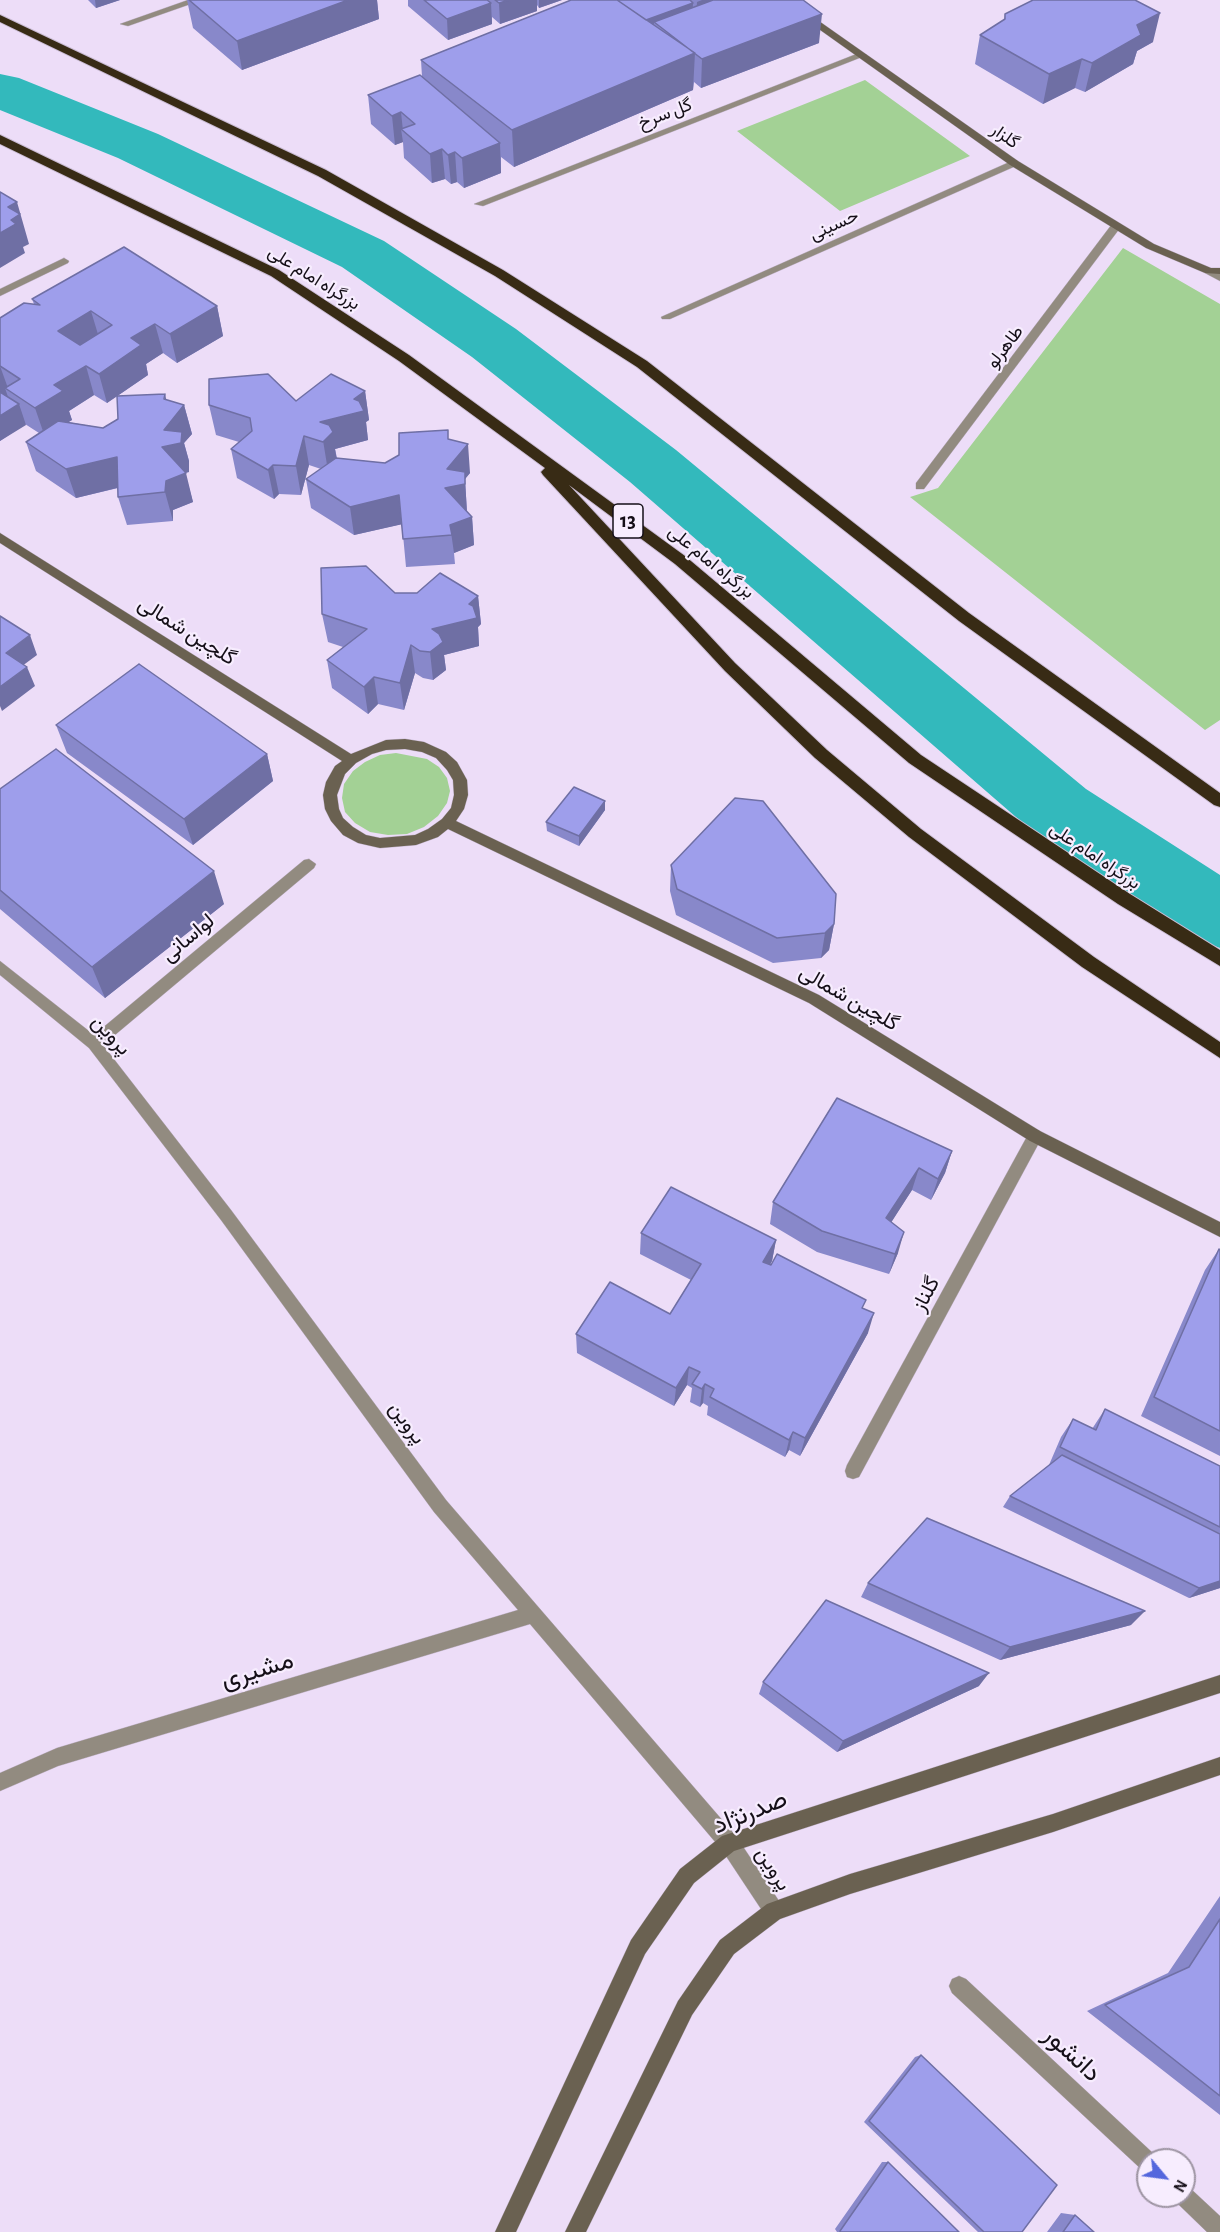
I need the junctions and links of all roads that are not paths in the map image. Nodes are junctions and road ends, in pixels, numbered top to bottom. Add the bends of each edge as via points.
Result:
1 (197, 0) edge
2 (783, 0) edge
3 (0, 18) edge
4 (125, 24) dead end
5 (862, 55) junction
6 (0, 139) edge
7 (1014, 163) junction
8 (479, 204) dead end
9 (1116, 226) junction
10 (64, 261) dead end
11 (1214, 271) edge
12 (1220, 278) edge
13 (0, 293) edge
14 (666, 317) dead end
15 (518, 441) junction
16 (920, 486) dead end
17 (0, 537) edge
18 (351, 760) junction
19 (1220, 801) edge
20 (447, 823) junction
21 (309, 864) dead end
22 (1220, 959) edge
23 (0, 967) edge
24 (94, 1044) junction
25 (1220, 1051) edge
26 (1035, 1136) junction
27 (1220, 1230) edge
28 (854, 1471) dead end
29 (532, 1615) junction
30 (1220, 1684) edge
31 (1220, 1766) edge
32 (0, 1782) edge
33 (729, 1843) junction
34 (774, 1911) junction
35 (959, 1986) dead end
36 (1136, 2151) edge
37 (1196, 2207) edge
38 (1220, 2230) edge
39 (505, 2232) edge
40 (575, 2232) edge

1 - 4 street
2 - 5 main road, گلزار
3 - 19 highway via 322,173 499,273 642,364 964,617
5 - 7 main road, گلزار
5 - 8 street, گل سرخ
6 - 15 highway, بزرگراه امام علی / 13 via 275,273 404,358
7 - 9 main road, گلزار
7 - 14 street, حسینی
9 - 11 main road, گلزار via 1150,246
9 - 16 street, طاهرلو
10 - 13 street
11 - 12 street, گلزار
15 - 22 highway, بزرگراه امام علی / 13 via 680,560 915,759
15 - 25 highway via 730,667 820,754 915,833 1088,962
17 - 18 main road, گلچین شمالی
18 - 20 main road via 377,748 405,744 441,755 460,780 457,809
18 - 20 main road via 340,770 330,795 332,809 348,831 380,843 398,844 433,833
20 - 26 main road, گلچین شمالی via 814,999
21 - 24 street, لواسانی
23 - 24 street, پروین
24 - 29 street, پروین via 226,1215 440,1506
26 - 27 main road, گلچین شمالی
26 - 28 street, گلناز
29 - 32 street, مشیری via 57,1757
29 - 33 street, پروین
30 - 33 main road, صدرنژاد
31 - 34 main road
33 - 34 street, پروین
33 - 39 main road, صدرنژاد via 687,1876 638,1947
34 - 40 main road via 727,1947 685,2008
35 - 36 street, دانشور
37 - 38 street

